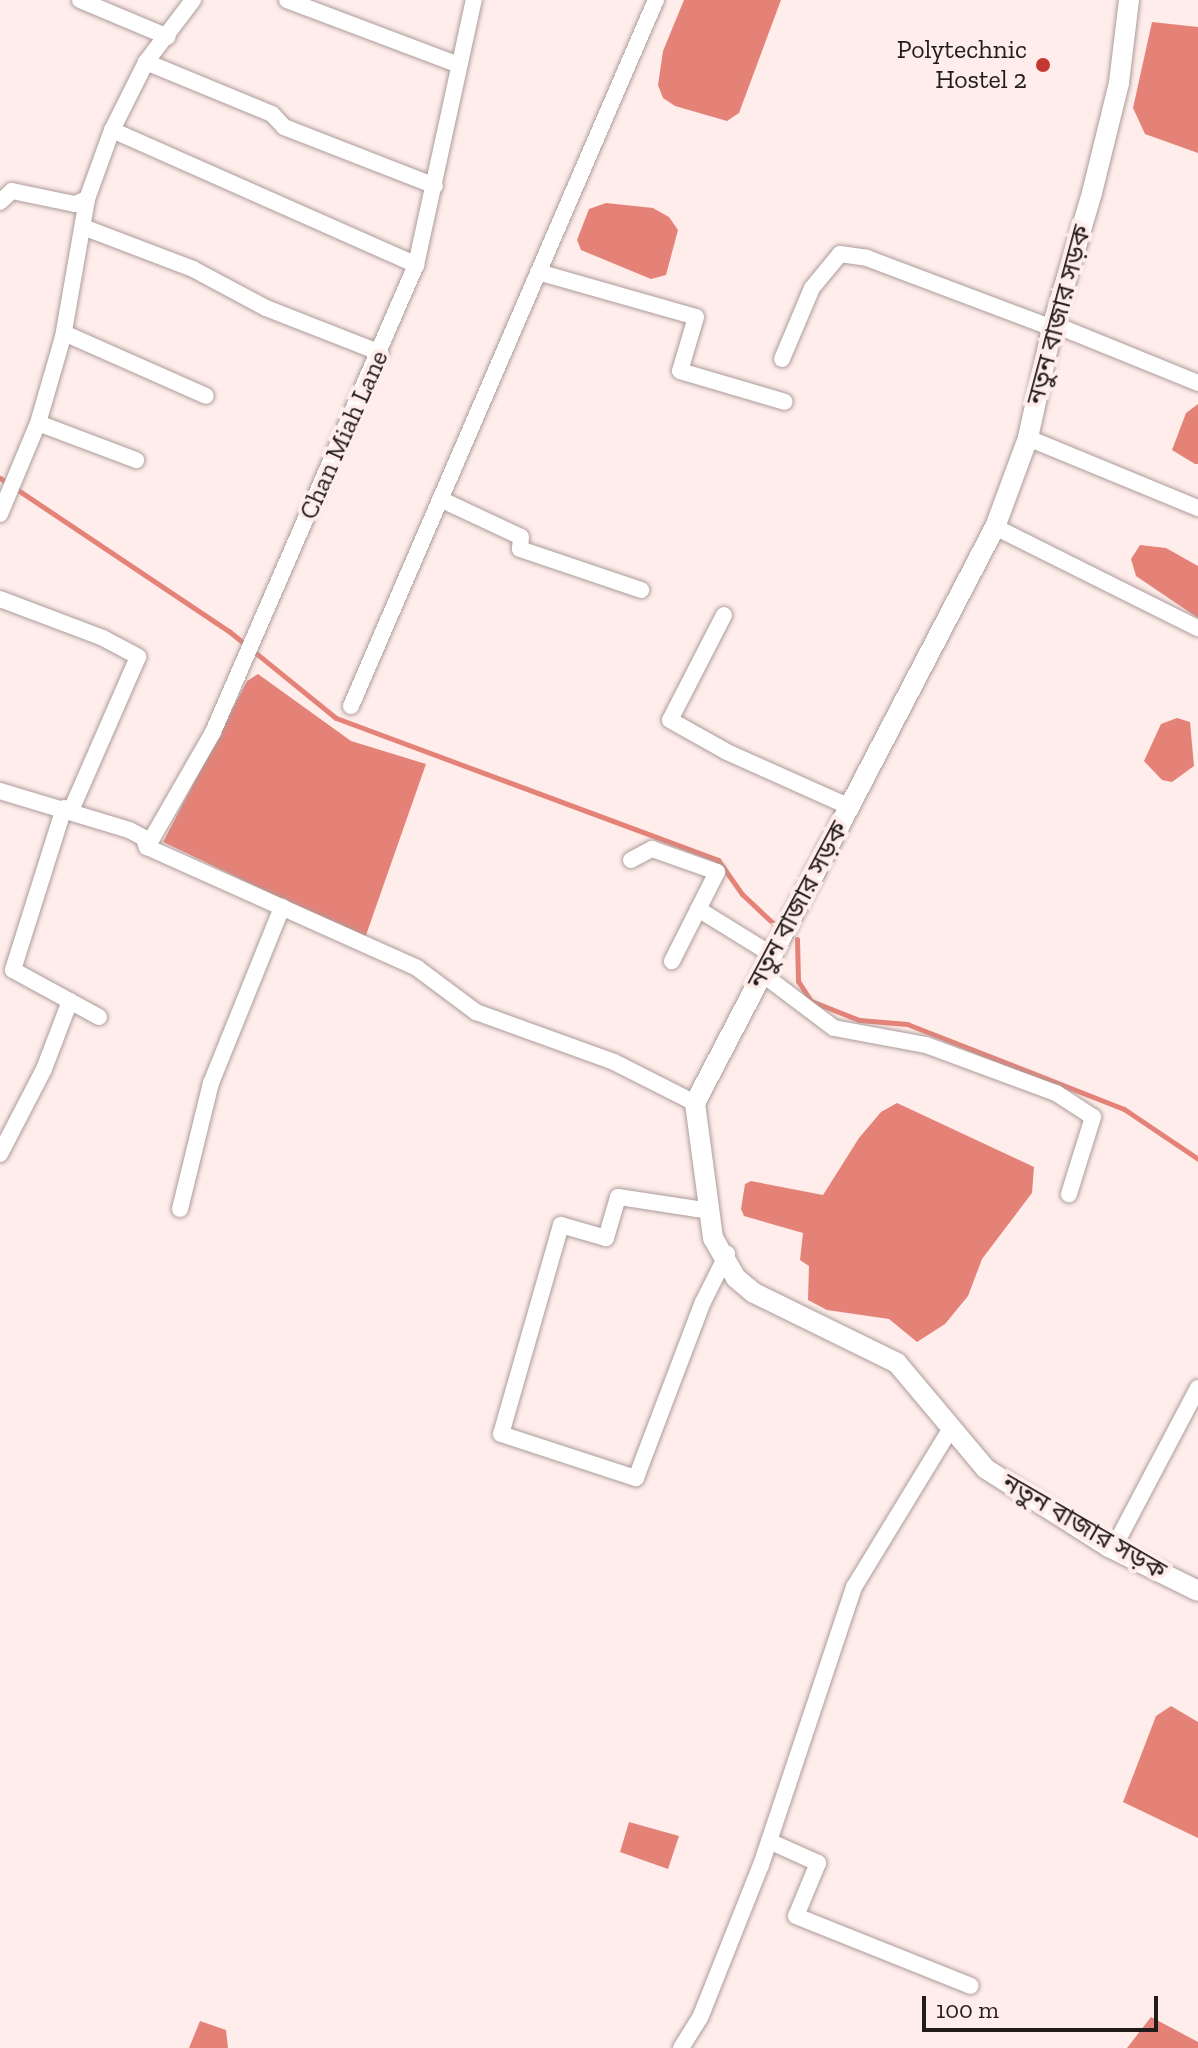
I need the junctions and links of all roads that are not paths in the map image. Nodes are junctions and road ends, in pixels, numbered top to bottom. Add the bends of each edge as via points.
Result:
1 (80, 0) edge
2 (193, 0) edge
3 (287, 0) edge
4 (474, 0) edge
5 (656, 0) edge
6 (1129, 0) edge
7 (168, 37) junction
8 (146, 62) junction
9 (459, 65) junction
10 (112, 130) junction
11 (435, 186) junction
12 (87, 199) junction
13 (0, 202) edge
14 (83, 227) junction
15 (416, 265) junction
16 (538, 272) junction
17 (1052, 326) junction
18 (64, 333) junction
19 (381, 353) junction
20 (782, 359) dead end
21 (1198, 383) edge
22 (206, 396) dead end
23 (785, 402) dead end
24 (38, 423) junction
25 (1028, 438) junction
26 (136, 460) dead end
27 (440, 499) junction
28 (1198, 508) edge
29 (0, 514) edge
30 (995, 527) junction
31 (641, 590) dead end
32 (0, 599) edge
33 (724, 615) dead end
34 (1198, 628) edge
35 (351, 706) dead end
36 (0, 791) edge
37 (850, 807) junction
38 (67, 809) junction
39 (147, 847) junction
40 (631, 860) dead end
41 (282, 907) junction
42 (698, 909) junction
43 (771, 954) junction
44 (672, 961) dead end
45 (761, 973) junction
46 (70, 1001) junction
47 (99, 1017) dead end
48 (695, 1103) junction
49 (0, 1154) edge
50 (1069, 1194) dead end
51 (180, 1209) dead end
52 (710, 1211) junction
53 (727, 1254) junction
54 (1198, 1388) edge
55 (951, 1428) junction
56 (1113, 1549) junction
57 (1198, 1591) edge
58 (769, 1841) junction
59 (971, 1986) dead end
60 (681, 2048) edge

1 - 7 street
2 - 7 street
3 - 9 street
4 - 9 street, Chan Miah Lane
5 - 16 street
6 - 17 street, নতুন বাজার সড়ক via 1112,111
7 - 8 street
8 - 10 street
8 - 11 street via 272,114 284,127
9 - 11 street, Chan Miah Lane
10 - 12 street
10 - 15 street
11 - 15 street, Chan Miah Lane
12 - 13 street via 75,204 12,191
12 - 14 street
14 - 18 street
14 - 19 street via 193,269 256,303
15 - 19 street, Chan Miah Lane
16 - 23 street via 696,317 680,371
16 - 27 street
17 - 20 street via 855,253 840,254 812,288
17 - 21 street
17 - 25 street, নতুন বাজার সড়ক
18 - 22 street
18 - 24 street
19 - 39 street, Chan Miah Lane via 213,732
24 - 26 street
24 - 29 street
25 - 28 street
25 - 30 street, নতুন বাজার সড়ক
27 - 31 street via 521,537 520,549
27 - 35 street
30 - 34 street
30 - 37 street, নতুন বাজার সড়ক
32 - 38 street via 138,657
33 - 37 street via 670,720 727,752
36 - 38 street
37 - 43 street, নতুন বাজার সড়ক
38 - 39 street via 129,830 143,837
38 - 46 street via 13,970
39 - 41 street
40 - 42 street via 652,849 717,872
41 - 48 street via 417,968 476,1012 614,1062
41 - 51 street via 211,1083
42 - 43 street
42 - 44 street
43 - 45 street, নতুন বাজার সড়ক
45 - 48 street, নতুন বাজার সড়ক
45 - 50 street via 834,1028 926,1045 1056,1093 1093,1117
46 - 47 street
46 - 49 street via 44,1069
48 - 52 street, নতুন বাজার সড়ক
52 - 53 street, নতুন বাজার সড়ক via 713,1238
52 - 53 street via 618,1197 606,1238 561,1225 501,1434 636,1478 703,1302
53 - 55 street, নতুন বাজার সড়ক via 736,1278 754,1293 897,1363
54 - 56 street
55 - 56 street, নতুন বাজার সড়ক via 986,1469
55 - 58 street via 854,1587
56 - 57 street, নতুন বাজার সড়ক
58 - 59 street via 818,1863 796,1916
58 - 60 street via 700,2018

